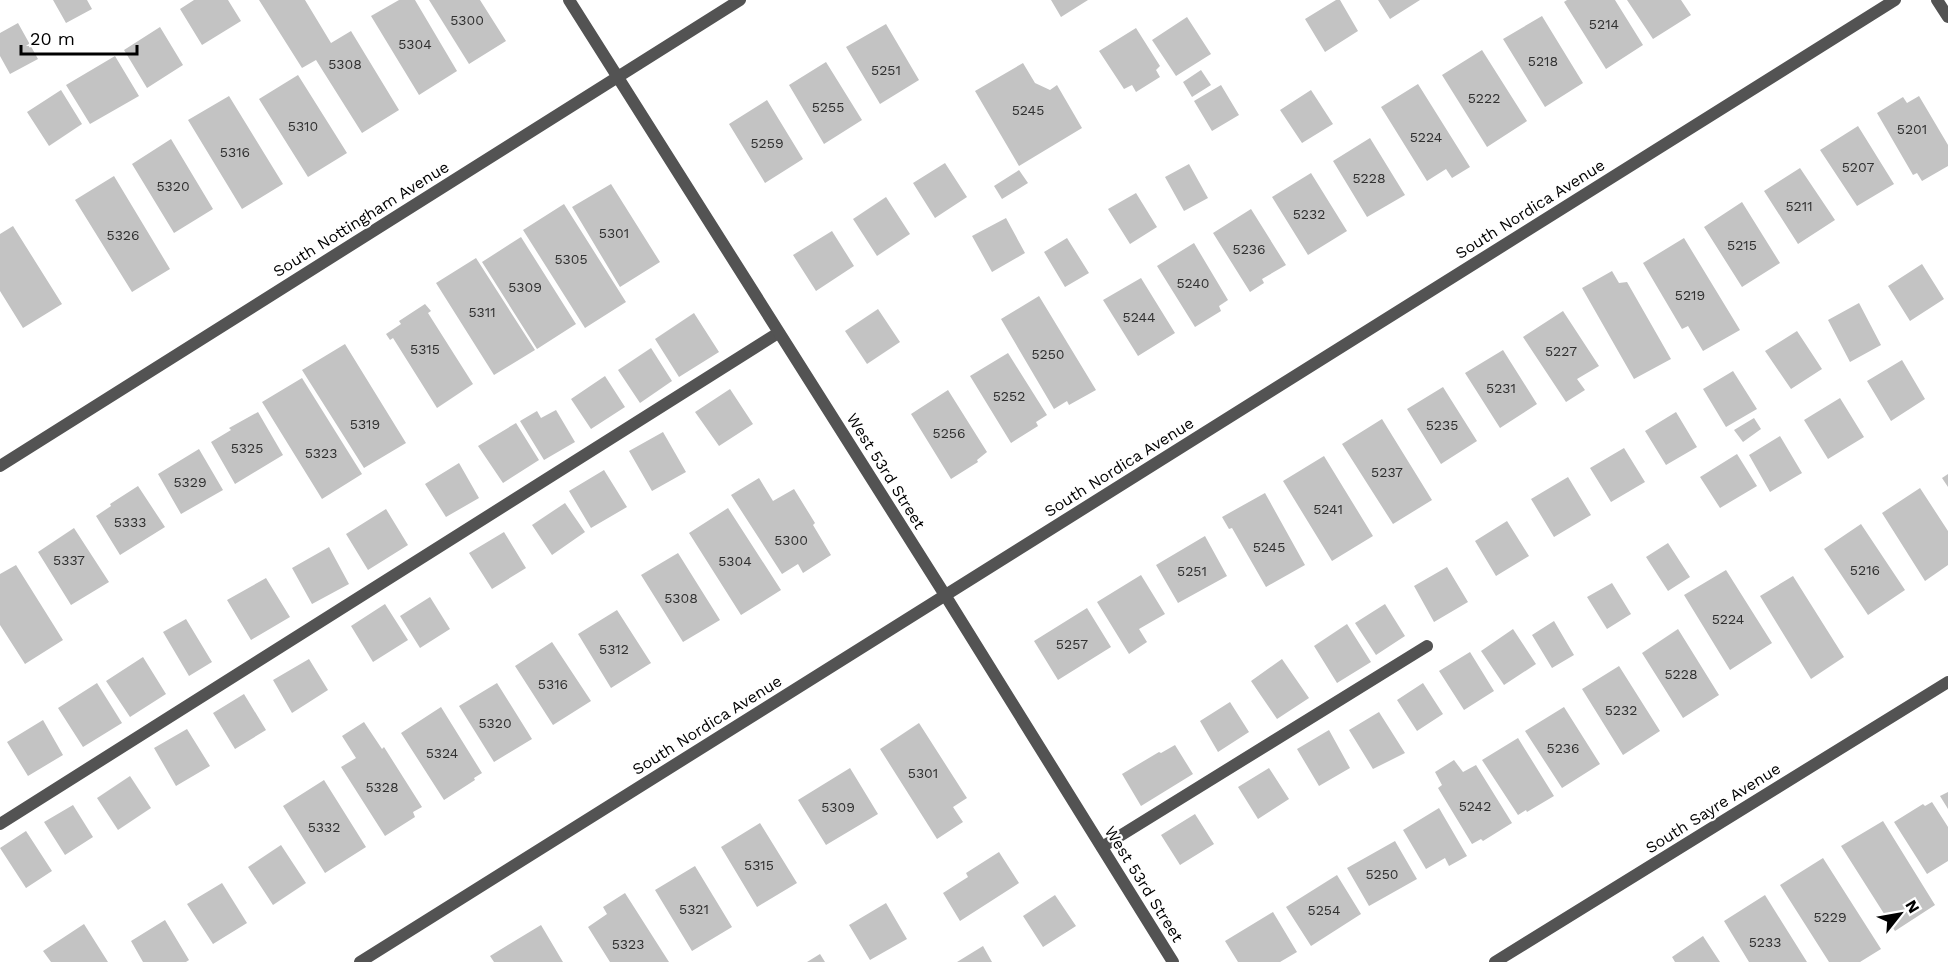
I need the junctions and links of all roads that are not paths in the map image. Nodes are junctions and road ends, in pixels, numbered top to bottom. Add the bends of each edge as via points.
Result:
1 (569, 0) edge
2 (740, 0) edge
3 (1895, 0) edge
4 (1937, 0) edge
5 (1948, 18) edge
6 (617, 77) junction
7 (778, 333) junction
8 (0, 466) edge
9 (945, 595) junction
10 (1427, 646) dead end
11 (1948, 682) edge
12 (0, 824) edge
13 (1102, 847) junction
14 (360, 962) edge
15 (1173, 962) edge
16 (1496, 962) edge

1 - 6 street, West 53rd Street
2 - 6 street, South Nottingham Avenue
3 - 9 street, South Nordica Avenue
4 - 5 street
6 - 7 street, West 53rd Street
6 - 8 street, South Nottingham Avenue
7 - 9 street, West 53rd Street
7 - 12 street
9 - 13 street, West 53rd Street
9 - 14 street, South Nordica Avenue
10 - 13 street
11 - 16 street, South Sayre Avenue
13 - 15 street, West 53rd Street

